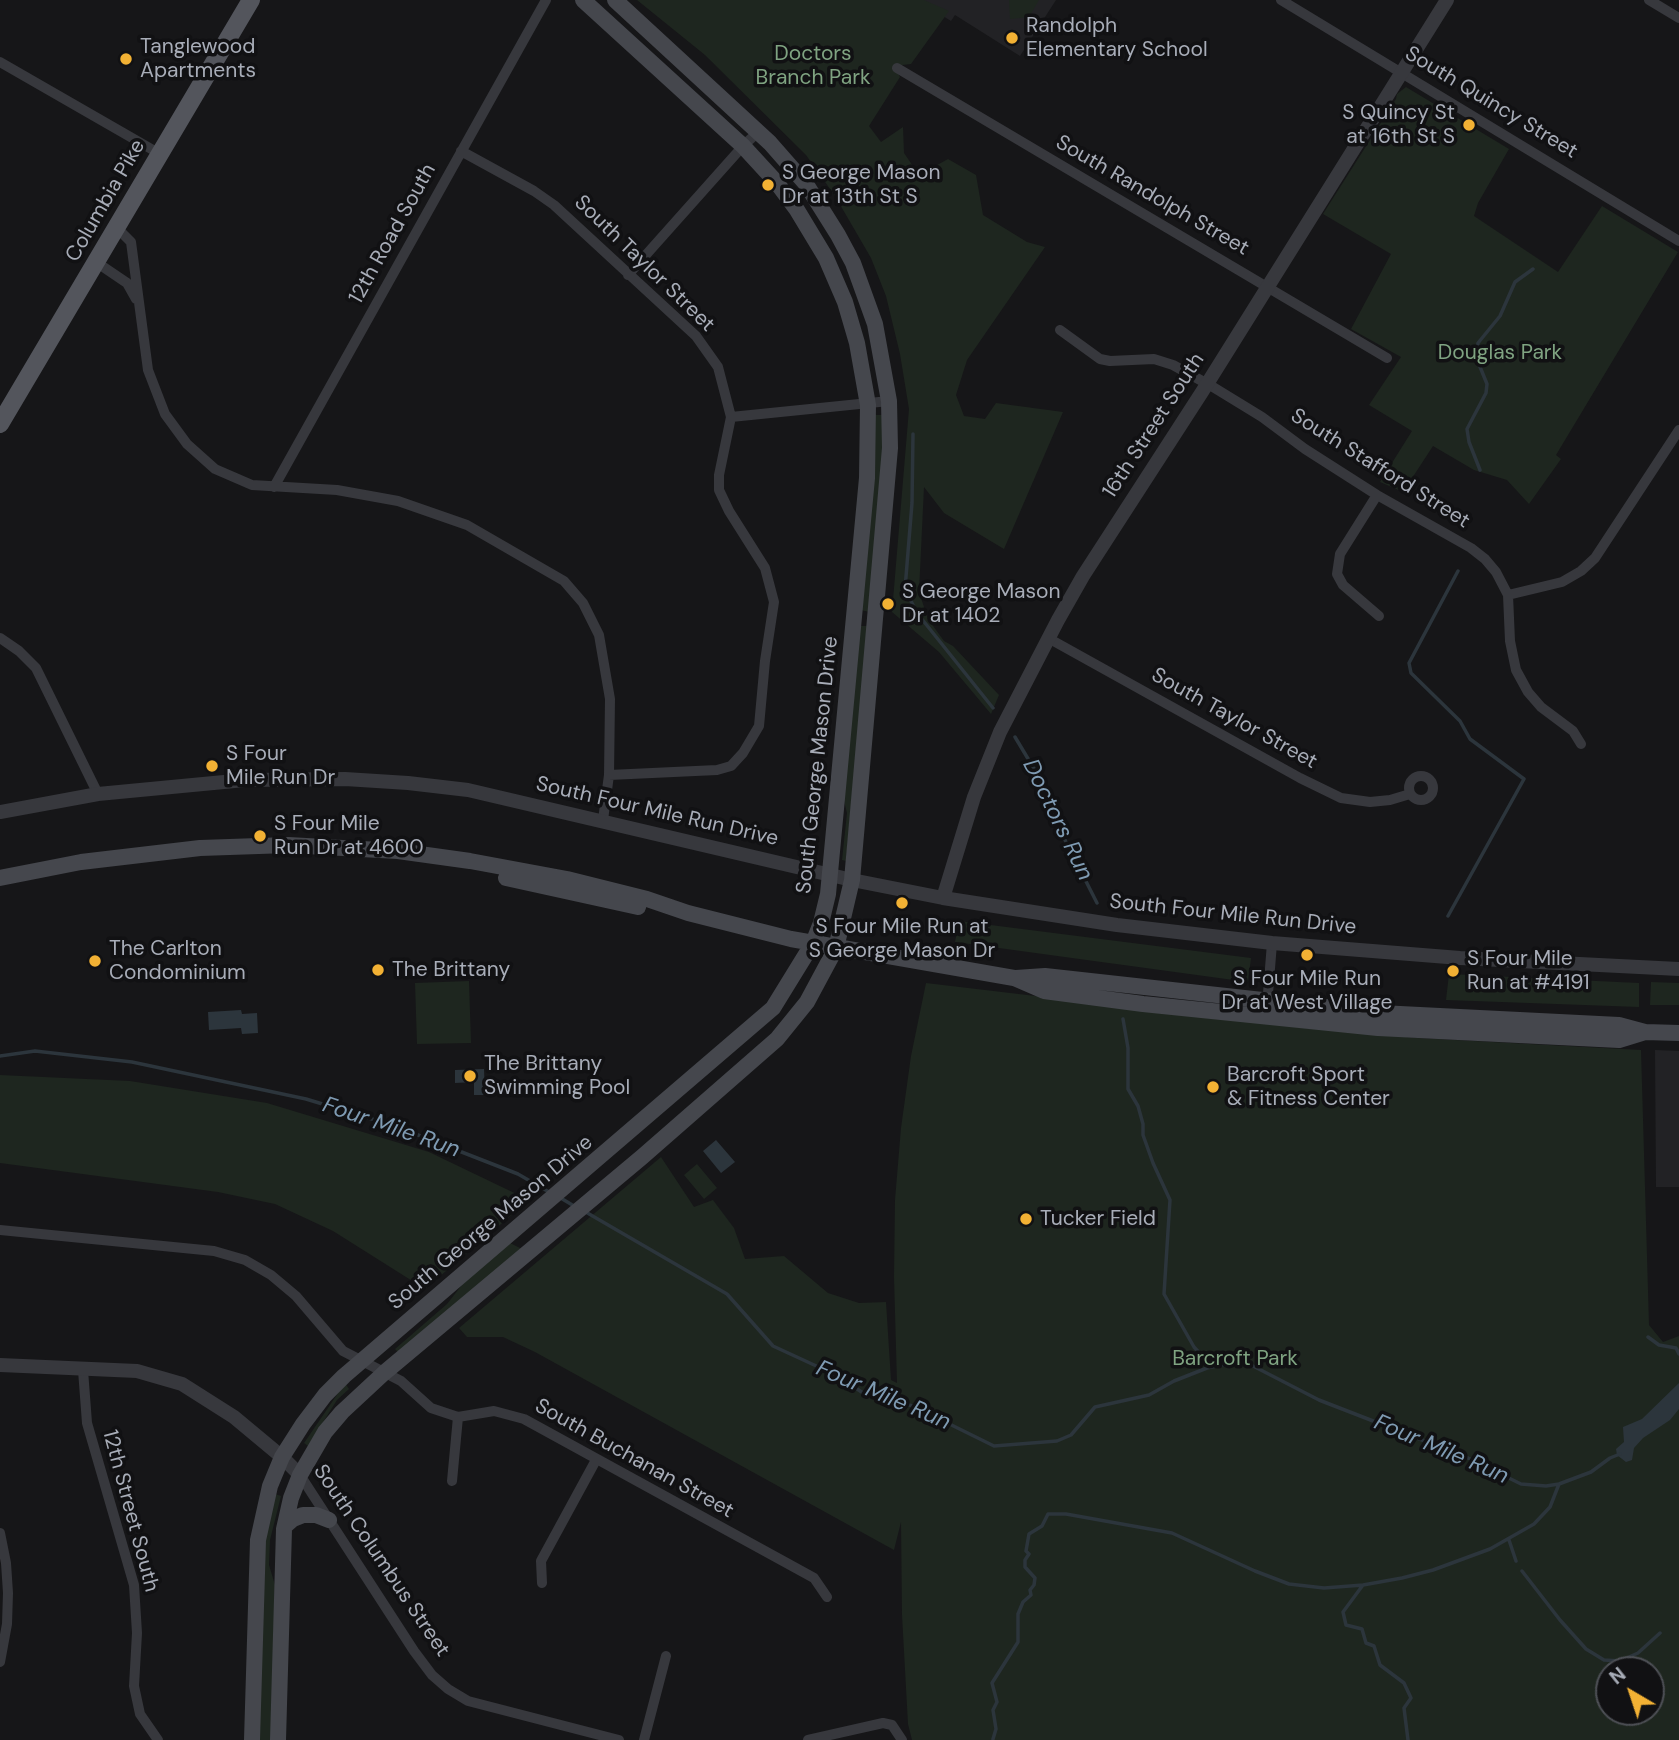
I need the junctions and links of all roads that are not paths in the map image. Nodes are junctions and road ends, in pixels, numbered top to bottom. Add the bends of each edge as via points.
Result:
1 (251, 0) edge
2 (546, 0) edge
3 (583, 0) edge
4 (615, 0) edge
5 (1281, 0) edge
6 (1447, 0) edge
7 (1649, 0) edge
8 (1679, 18) edge
9 (0, 62) edge
10 (897, 68) dead end
11 (1402, 72) junction
12 (758, 131) junction
13 (743, 146) junction
14 (461, 151) junction
15 (160, 154) junction
16 (117, 228) junction
17 (1679, 241) edge
18 (96, 262) junction
19 (628, 275) junction
20 (1266, 286) junction
21 (138, 301) junction
22 (1060, 330) dead end
23 (1387, 358) dead end
24 (1207, 383) junction
25 (889, 401) junction
26 (868, 405) junction
27 (731, 416) junction
28 (0, 424) edge
29 (1679, 430) edge
30 (274, 488) junction
31 (1377, 495) junction
32 (1507, 595) junction
33 (1379, 616) dead end
34 (854, 617) junction
35 (875, 619) junction
36 (0, 638) edge
37 (1048, 638) junction
38 (1581, 744) dead end
39 (609, 775) junction
40 (98, 794) junction
41 (1410, 794) dead end
42 (0, 812) edge
43 (603, 820) junction
44 (830, 874) junction
45 (0, 878) edge
46 (852, 880) junction
47 (0, 888) edge
48 (943, 898) junction
49 (688, 914) junction
50 (813, 943) junction
51 (1272, 943) junction
52 (836, 948) junction
53 (1679, 970) edge
54 (1266, 1009) junction
55 (1679, 1033) edge
56 (0, 1230) edge
57 (361, 1362) junction
58 (0, 1366) edge
59 (83, 1370) junction
60 (384, 1373) junction
61 (458, 1417) junction
62 (282, 1457) junction
63 (596, 1460) junction
64 (300, 1475) junction
65 (452, 1481) dead end
66 (329, 1520) junction
67 (285, 1526) junction
68 (0, 1533) edge
69 (542, 1583) dead end
70 (827, 1597) dead end
71 (3, 1624) edge
72 (666, 1656) dead end
73 (0, 1662) edge
74 (158, 1740) edge
75 (252, 1740) edge
76 (278, 1740) edge
77 (619, 1740) edge
78 (644, 1740) edge
79 (808, 1740) edge
80 (902, 1740) edge

1 - 15 main road, Columbia Pike
2 - 14 street, 12th Road South
3 - 13 main road, South George Mason Drive
4 - 12 main road, South George Mason Drive
5 - 11 street, South Quincy Street
6 - 11 street, 16th Street South
7 - 8 street
9 - 15 street
10 - 20 street, South Randolph Street
11 - 17 street, South Quincy Street
11 - 20 street, 16th Street South
12 - 13 street
12 - 25 main road, South George Mason Drive via 806,184 853,263 875,324
13 - 19 street
13 - 26 main road, South George Mason Drive via 777,183 826,258 851,322
14 - 19 street, South Taylor Street via 554,205
14 - 30 street, 12th Road South
15 - 16 main road, Columbia Pike
16 - 18 main road, Columbia Pike
16 - 21 street via 131,242
18 - 21 street via 128,283
18 - 28 main road, Columbia Pike
19 - 27 street, South Taylor Street via 696,336 718,367
20 - 23 street, South Randolph Street
20 - 24 street, 16th Street South
21 - 30 street via 148,370 165,414 187,444 215,469 252,485
22 - 24 street, South Stafford Street via 1100,359 1154,359
24 - 31 street, South Stafford Street
24 - 37 street, 16th Street South
25 - 26 street
25 - 35 main road, South George Mason Drive via 890,448
26 - 27 street
26 - 34 main road, South George Mason Drive via 867,478
27 - 39 street, South Taylor Street via 719,490 765,568 774,602 759,726 731,766
29 - 32 street via 1595,558 1562,582
30 - 39 street via 337,489 398,501 467,525 564,581 583,603 599,635 610,699
31 - 32 street, South Stafford Street via 1471,548 1496,572
31 - 33 street via 1340,554 1336,574
32 - 38 street, South Stafford Street via 1516,670 1541,707 1573,731
34 - 35 main road
34 - 44 main road, South George Mason Drive
35 - 46 main road, South George Mason Drive
36 - 40 street via 36,668
37 - 41 street, South Taylor Street via 1341,798 1370,802
37 - 48 street, 16th Street South via 1000,732
39 - 43 street
40 - 42 street, South Four Mile Run Drive
40 - 43 street, South Four Mile Run Drive via 245,780 345,779 468,790
43 - 44 street, South Four Mile Run Drive
44 - 46 street, South Four Mile Run Drive
44 - 50 main road, South George Mason Drive
45 - 49 main road via 161,851 325,846 398,851 543,874 647,899
46 - 48 street, South Four Mile Run Drive
46 - 52 main road, South George Mason Drive
47 - 49 main road via 163,860 326,856 468,871
48 - 51 street, South Four Mile Run Drive
49 - 50 main road
50 - 52 main road
50 - 57 main road, South George Mason Drive via 773,1008
51 - 53 street, South Four Mile Run Drive
51 - 54 street
52 - 54 main road via 1014,978 1044,991
52 - 60 main road, South George Mason Drive via 807,1002 777,1038
54 - 55 main road via 1378,1028 1619,1040 1645,1032
56 - 57 street via 214,1251 245,1260 296,1296 343,1351
57 - 60 street
57 - 62 main road, South George Mason Drive via 313,1409
58 - 59 street, South Columbus Street
59 - 62 street, South Columbus Street via 137,1371 182,1384 234,1417
59 - 74 street, 12th Street South via 90,1433 134,1585 134,1686 140,1714
60 - 61 street via 401,1381 431,1408
60 - 64 main road, South George Mason Drive via 325,1432
61 - 63 street, South Buchanan Street via 494,1411 524,1419
61 - 65 street
62 - 64 street, South Columbus Street
62 - 75 main road, South George Mason Drive via 258,1540
63 - 69 street via 541,1561
63 - 70 street, South Buchanan Street via 814,1578
64 - 66 street, South Columbus Street
64 - 67 main road, South George Mason Drive
66 - 67 main road via 303,1515
66 - 77 street, South Columbus Street via 432,1675 449,1689 468,1701
67 - 76 main road, South George Mason Drive
68 - 71 street via 6,1563
71 - 73 street
72 - 78 street
79 - 80 street via 874,1723 892,1725

